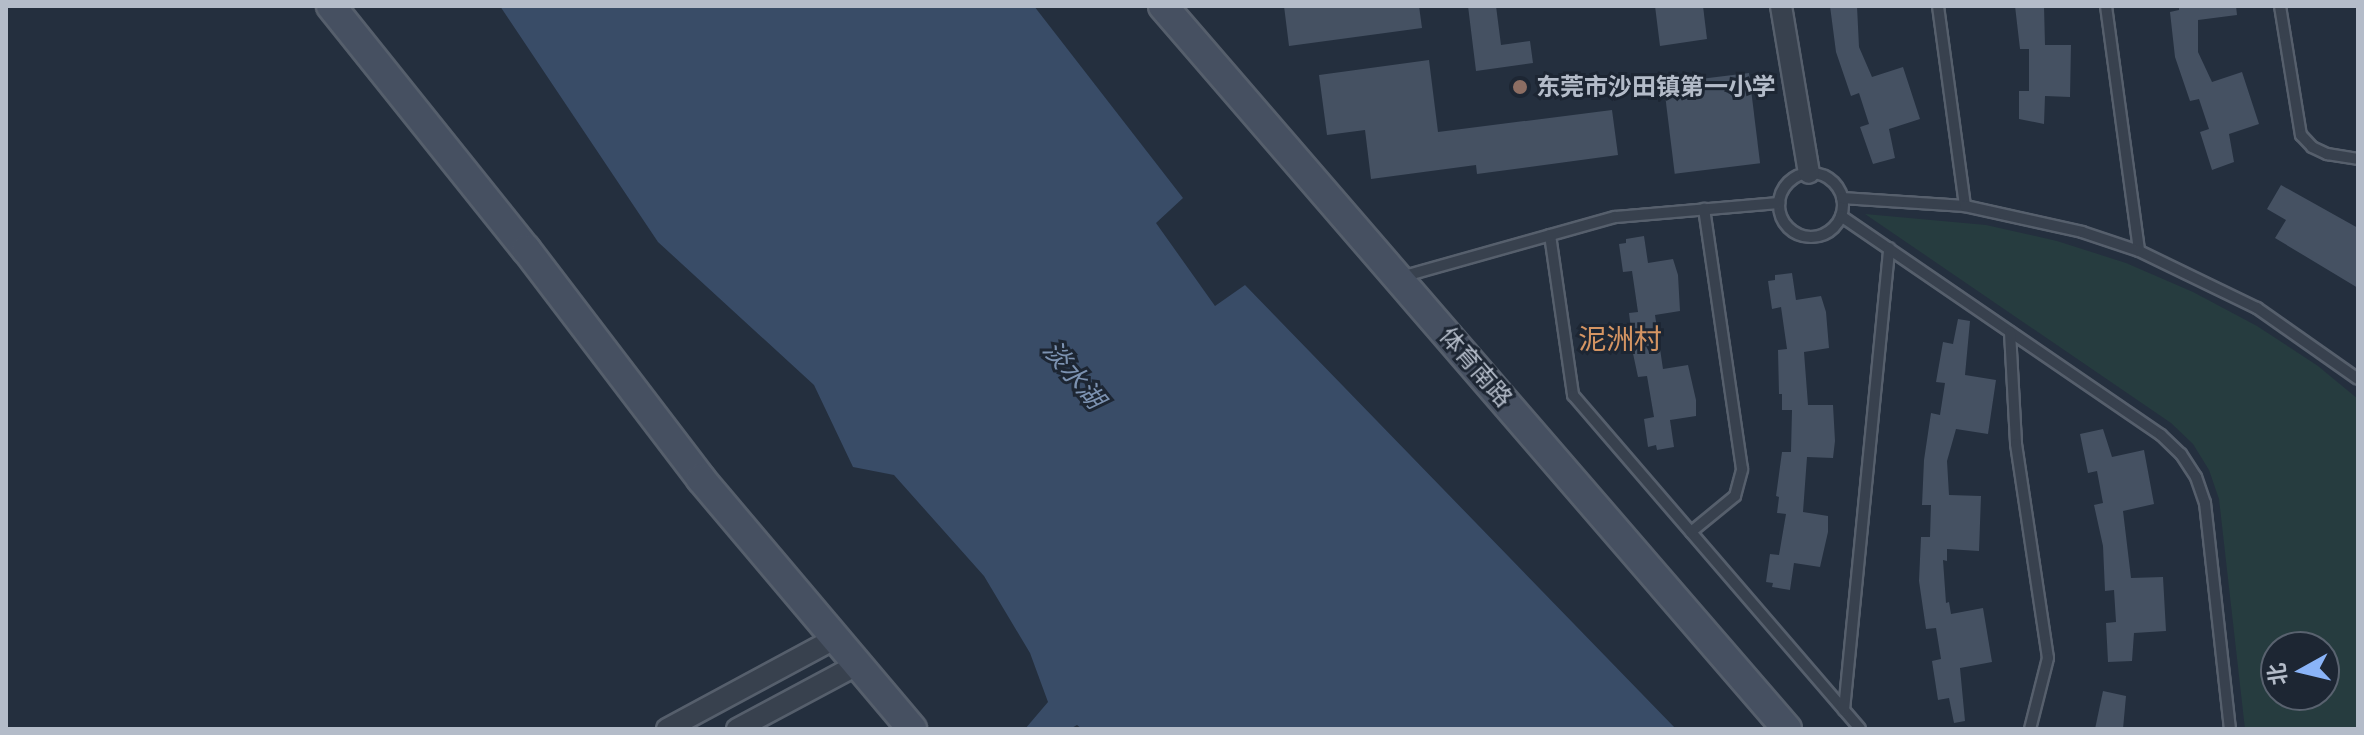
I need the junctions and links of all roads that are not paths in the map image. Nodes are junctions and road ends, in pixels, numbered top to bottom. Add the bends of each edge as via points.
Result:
1 (331, 6) edge
2 (1163, 6) edge
3 (1781, 6) edge
4 (1938, 6) edge
5 (2106, 6) edge
6 (2280, 6) edge
7 (2358, 159) edge
8 (1809, 173) junction
9 (1842, 198) junction
10 (1779, 203) junction
11 (1965, 206) junction
12 (1704, 209) junction
13 (1841, 216) junction
14 (1550, 235) junction
15 (1889, 248) junction
16 (2139, 251) junction
17 (1399, 278) junction
18 (2010, 332) junction
19 (2358, 379) edge
20 (1691, 532) junction
21 (834, 639) junction
22 (857, 665) junction
23 (1844, 710) junction
24 (667, 729) edge
25 (737, 729) edge
26 (912, 729) edge
27 (1787, 729) edge
28 (1860, 729) edge
29 (2030, 729) edge
30 (2230, 729) edge

1 - 21 street via 701,479
2 - 17 street, 体育南路
3 - 8 street
4 - 11 lane
5 - 16 lane
6 - 7 lane via 2301,135 2327,154
8 - 9 lane via 1833,182
8 - 10 lane via 1792,179
9 - 11 lane
9 - 13 lane
10 - 12 lane
10 - 13 lane via 1783,220 1804,236 1822,234
11 - 16 lane via 2053,224
12 - 14 lane via 1615,217
12 - 20 lane via 1742,469 1735,496
13 - 15 lane
14 - 17 lane
14 - 20 lane via 1573,395
15 - 18 lane
15 - 23 lane
16 - 19 lane via 2257,308
17 - 27 street, 体育南路
18 - 29 lane via 2016,444 2048,658
18 - 30 lane via 2161,435 2196,477 2205,503
20 - 23 lane
21 - 22 street
21 - 24 street
22 - 25 street
22 - 26 street
23 - 28 lane

